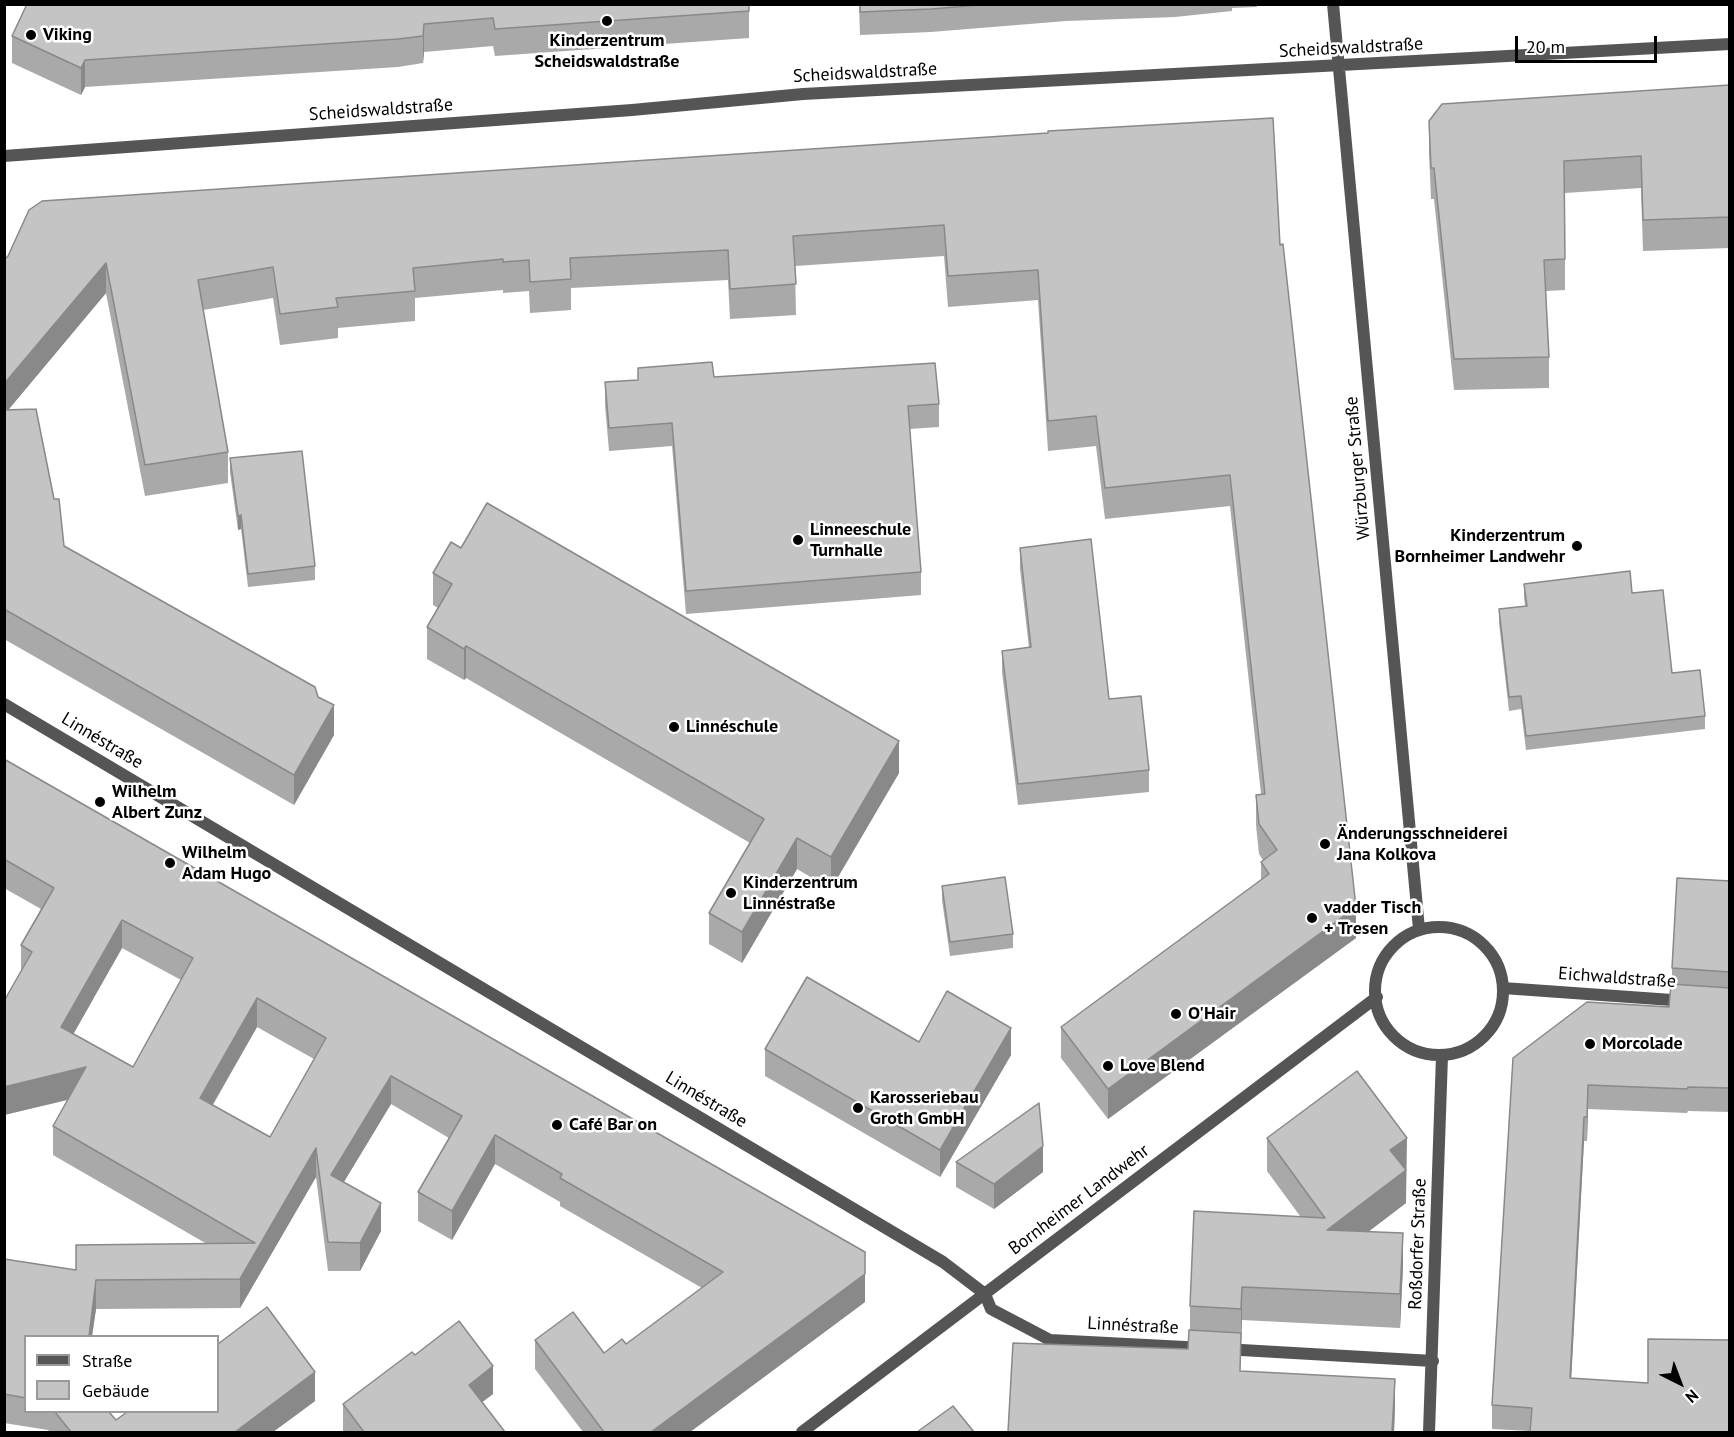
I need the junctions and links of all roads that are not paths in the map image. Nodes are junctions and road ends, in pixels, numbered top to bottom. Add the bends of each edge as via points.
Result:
1 (1333, 4) edge
2 (1730, 44) edge
3 (1339, 67) junction
4 (4, 156) edge
5 (4, 704) edge
6 (1419, 928) junction
7 (1503, 988) junction
8 (1377, 997) junction
9 (1694, 1002) edge
10 (1442, 1056) junction
11 (985, 1294) junction
12 (1433, 1360) junction
13 (802, 1432) edge
14 (1429, 1432) edge

1 - 3 street, Würzburger Straße
2 - 3 street, Scheidswaldstraße
3 - 4 street, Scheidswaldstraße via 803,94
3 - 6 street, Würzburger Straße
5 - 11 street, Linnéstraße via 933,1255
6 - 7 street via 1459,930 1483,944 1498,963
6 - 8 street via 1399,940 1378,966
7 - 9 street, Eichwaldstraße
7 - 10 street via 1497,1018 1489,1032 1461,1051
8 - 10 street via 1376,1010 1387,1033 1416,1054
8 - 11 street, Bornheimer Landwehr
10 - 12 street, Roßdorfer Straße
11 - 12 street, Linnéstraße via 991,1309 1050,1340
11 - 13 street, Bornheimer Landwehr
12 - 14 street, Roßdorfer Straße

